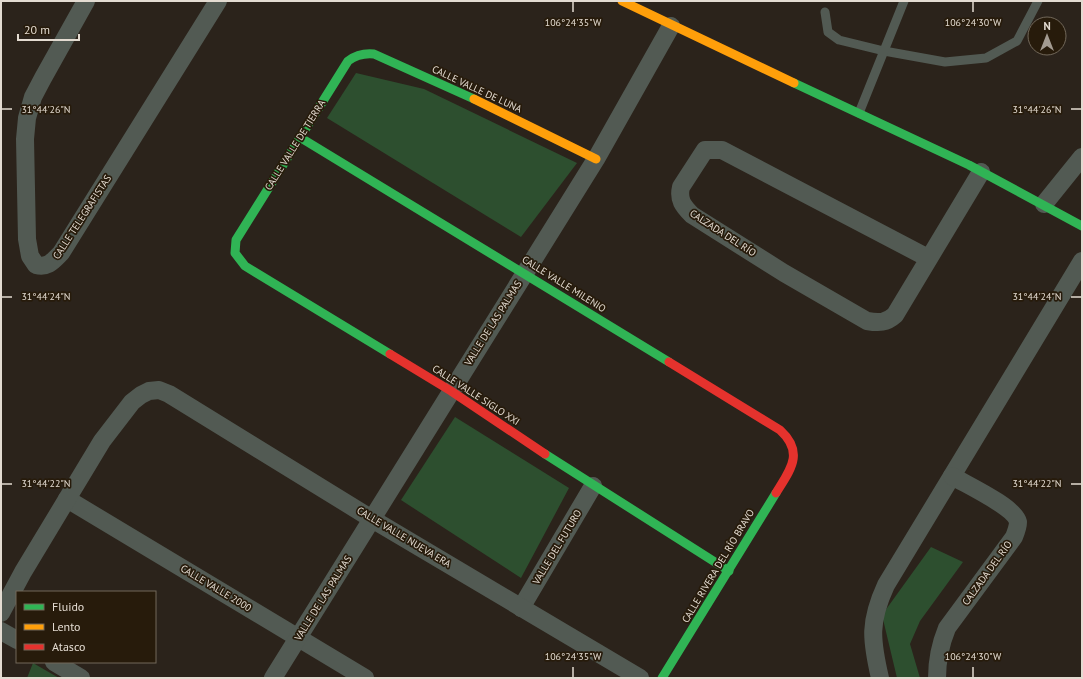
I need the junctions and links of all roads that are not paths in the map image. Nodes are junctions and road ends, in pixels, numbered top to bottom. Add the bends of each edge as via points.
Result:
1 (86, 1) edge
2 (218, 1) edge
3 (622, 1) edge
4 (904, 1) edge
5 (1038, 1) edge
6 (825, 12) dead end
7 (671, 26) junction
8 (884, 50) junction
9 (348, 61) joint
10 (859, 114) junction
11 (301, 138) junction
12 (1082, 157) edge
13 (596, 159) junction
14 (981, 172) junction
15 (1044, 204) junction
16 (1082, 226) edge
17 (241, 228) joint
18 (928, 258) junction
19 (1082, 261) edge
20 (525, 272) junction
21 (451, 391) junction
22 (793, 465) joint
23 (952, 476) junction
24 (594, 486) junction
25 (67, 499) junction
26 (372, 518) junction
27 (729, 571) junction
28 (521, 608) junction
29 (1, 614) edge
30 (1, 631) edge
31 (299, 638) junction
32 (16, 639) edge
33 (56, 663) edge
34 (81, 678) edge
35 (273, 678) edge
36 (365, 678) edge
37 (640, 678) edge
38 (662, 678) edge
39 (880, 678) edge
40 (938, 678) edge

1 - 2 street, CALLE TELEGRAFISTAS via 42,78 27,118 27,239 30,256 36,265 42,267 52,263 61,253
3 - 7 street
4 - 8 lane
5 - 8 lane via 1017,41 986,58 945,62
6 - 8 lane via 828,32 839,40
7 - 10 street
7 - 13 street, VALLE DE LAS PALMAS
8 - 10 lane
9 - 11 street, CALLE VALLE DE TIERRA
9 - 13 street, CALLE VALLE DE LUNA via 364,52 374,54 495,108
10 - 14 street
11 - 17 street, CALLE VALLE DE TIERRA
11 - 20 street, CALLE VALLE MILENIO
12 - 15 street
13 - 20 street, VALLE DE LAS PALMAS
14 - 15 street
14 - 18 street, CALZADA DEL RÍO
15 - 16 street
17 - 21 street, CALLE VALLE SIGLO XXI via 234,245 235,254 245,266
18 - 18 street, CALZADA DEL RÍO via 895,314 888,321 867,321 692,215 681,202 681,187 705,150 722,150
19 - 23 street
20 - 21 street, VALLE DE LAS PALMAS
20 - 22 street, CALLE VALLE MILENIO via 780,430 793,444
21 - 24 street, CALLE VALLE SIGLO XXI
21 - 26 street, VALLE DE LAS PALMAS
22 - 27 street, CALLE RIVERA DEL RÍO BRAVO
23 - 39 street via 879,600 872,636
23 - 40 street, CALZADA DEL RÍO via 1002,505 1014,514 1018,521 1014,537 947,628 937,660
24 - 27 street, CALLE VALLE SIGLO XXI
24 - 28 street, VALLE DEL FUTURO
25 - 26 street, CALLE VALLE NUEVA ERA via 102,441 132,402 149,391 159,390
25 - 29 street
25 - 31 street, CALLE VALLE 2000
26 - 28 street, CALLE VALLE NUEVA ERA
26 - 31 street, VALLE DE LAS PALMAS
27 - 38 street, CALLE RIVERA DEL RÍO BRAVO
28 - 37 street, CALLE VALLE NUEVA ERA
30 - 32 street
31 - 35 street, VALLE DE LAS PALMAS
31 - 36 street, CALLE VALLE 2000
33 - 34 street

